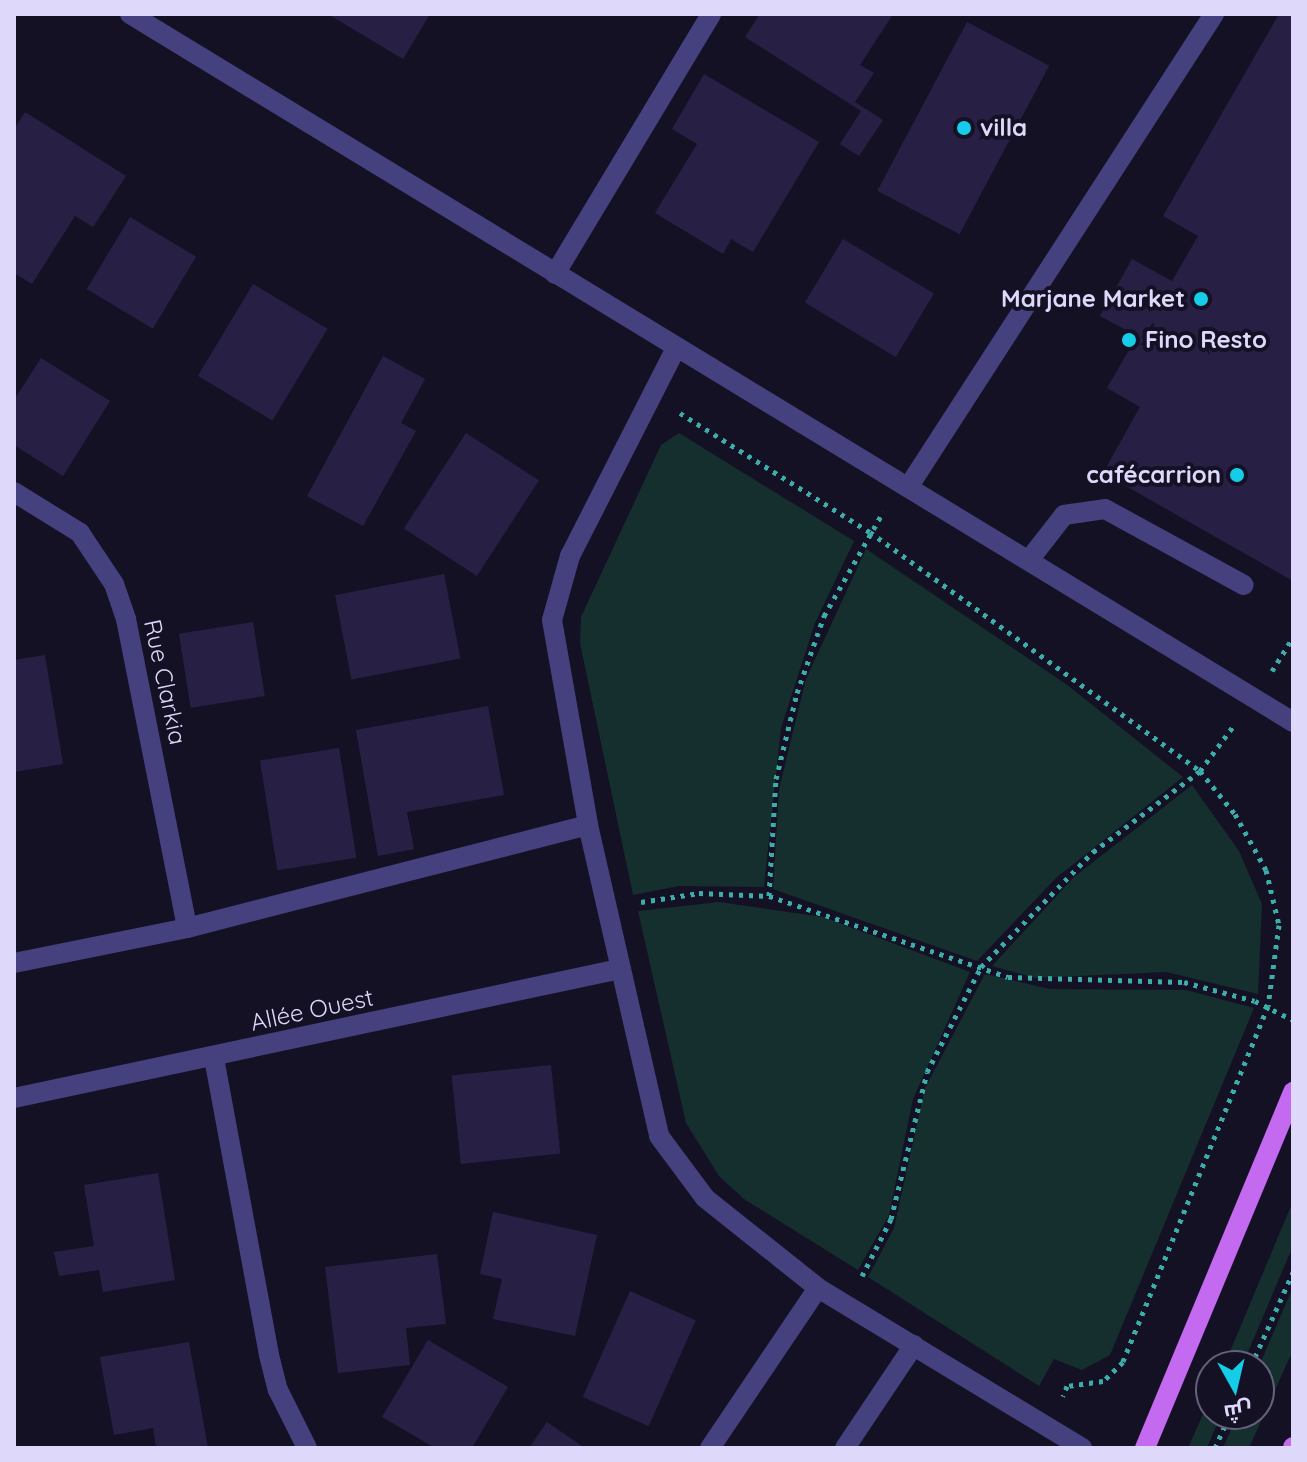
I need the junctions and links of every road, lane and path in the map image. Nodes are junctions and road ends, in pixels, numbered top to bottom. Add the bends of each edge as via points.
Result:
1 (130, 14) edge
2 (711, 14) edge
3 (1214, 14) edge
4 (555, 274) junction
5 (675, 350) junction
6 (652, 396) junction
7 (905, 484) junction
8 (14, 492) edge
9 (870, 532) junction
10 (1029, 560) junction
11 (1244, 585) dead end
12 (1293, 638) edge
13 (1255, 699) junction
14 (1293, 722) edge
15 (1200, 771) junction
16 (588, 825) junction
17 (769, 896) junction
18 (607, 910) junction
19 (187, 928) junction
20 (14, 963) edge
21 (981, 967) junction
22 (620, 969) junction
23 (1268, 1006) junction
24 (1293, 1020) edge
25 (214, 1058) junction
26 (1293, 1092) edge
27 (14, 1098) edge
28 (1293, 1272) edge
29 (818, 1288) junction
30 (843, 1303) junction
31 (914, 1345) junction
32 (1258, 1350) edge
33 (1050, 1429) junction
34 (307, 1448) edge
35 (710, 1448) edge
36 (845, 1448) edge
37 (1082, 1448) edge
38 (1145, 1448) edge

1 - 4 street
2 - 4 street
3 - 7 street
4 - 5 street
5 - 6 street
5 - 7 street
6 - 9 path
6 - 16 street via 570,556 552,620
7 - 9 path
7 - 10 street
8 - 19 street, Rue Clarkia via 80,533 114,584 126,619
9 - 15 path
9 - 17 path via 824,616 785,735
10 - 11 street via 1064,515 1105,509
10 - 13 street
12 - 13 path
13 - 14 street
13 - 15 path
15 - 21 path via 1093,852
15 - 23 path via 1241,824 1274,897 1279,953
16 - 18 street
16 - 19 street
17 - 18 path via 699,893
17 - 21 path
18 - 22 street
19 - 20 street
21 - 23 path via 1032,982 1184,982
21 - 30 path via 917,1100 886,1231
22 - 25 street, Allée Ouest
22 - 29 street via 646,1099 679,1169 705,1198
23 - 24 path
23 - 33 path via 1129,1350 1103,1381 1067,1386
25 - 27 street, Allée Ouest
25 - 34 street via 269,1355 278,1390
26 - 38 main road
28 - 32 path
29 - 30 street
29 - 35 street
30 - 31 street
31 - 33 street
31 - 36 street
33 - 37 street

